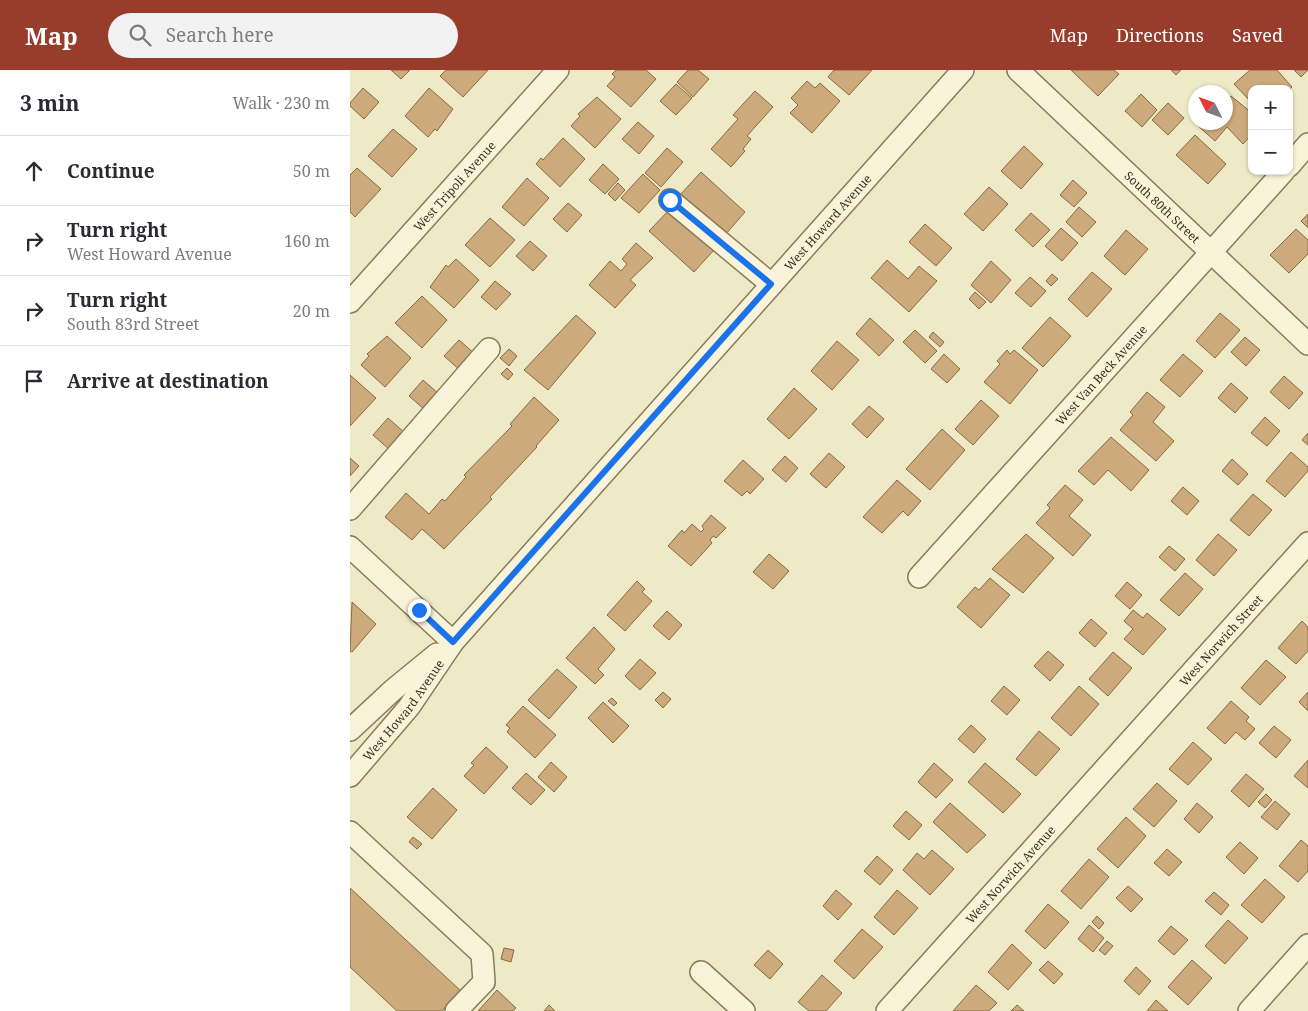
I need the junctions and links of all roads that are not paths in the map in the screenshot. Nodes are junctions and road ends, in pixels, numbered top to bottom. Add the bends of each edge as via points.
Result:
1 (558, 70) edge
2 (963, 70) edge
3 (1018, 70) edge
4 (1308, 144) edge
5 (1293, 161) edge
6 (1280, 175) edge
7 (670, 200) dead end
8 (1212, 253) junction
9 (771, 284) junction
10 (350, 302) edge
11 (1308, 344) edge
12 (490, 349) dead end
13 (350, 509) edge
14 (1308, 543) edge
15 (350, 547) edge
16 (919, 577) dead end
17 (453, 642) junction
18 (350, 730) edge
19 (1133, 738) joint
20 (350, 776) edge
21 (350, 832) edge
22 (1308, 945) edge
23 (701, 972) dead end
24 (456, 1011) edge
25 (744, 1011) edge
26 (887, 1011) edge
27 (1249, 1011) edge

1 - 10 street, West Tripoli Avenue
2 - 9 street, West Howard Avenue
3 - 8 street, South 80th Street
4 - 5 street
6 - 8 street, West Van Beck Avenue
7 - 9 street
8 - 11 street, South 80th Street
8 - 16 street, West Van Beck Avenue
9 - 17 street, West Howard Avenue
12 - 13 street
14 - 19 street, West Norwich Street
15 - 17 street
17 - 18 street, West Howard Avenue
17 - 20 street, West Howard Avenue via 409,707
19 - 26 street, West Norwich Avenue
21 - 24 street via 482,954 484,982
22 - 27 street
23 - 25 street

